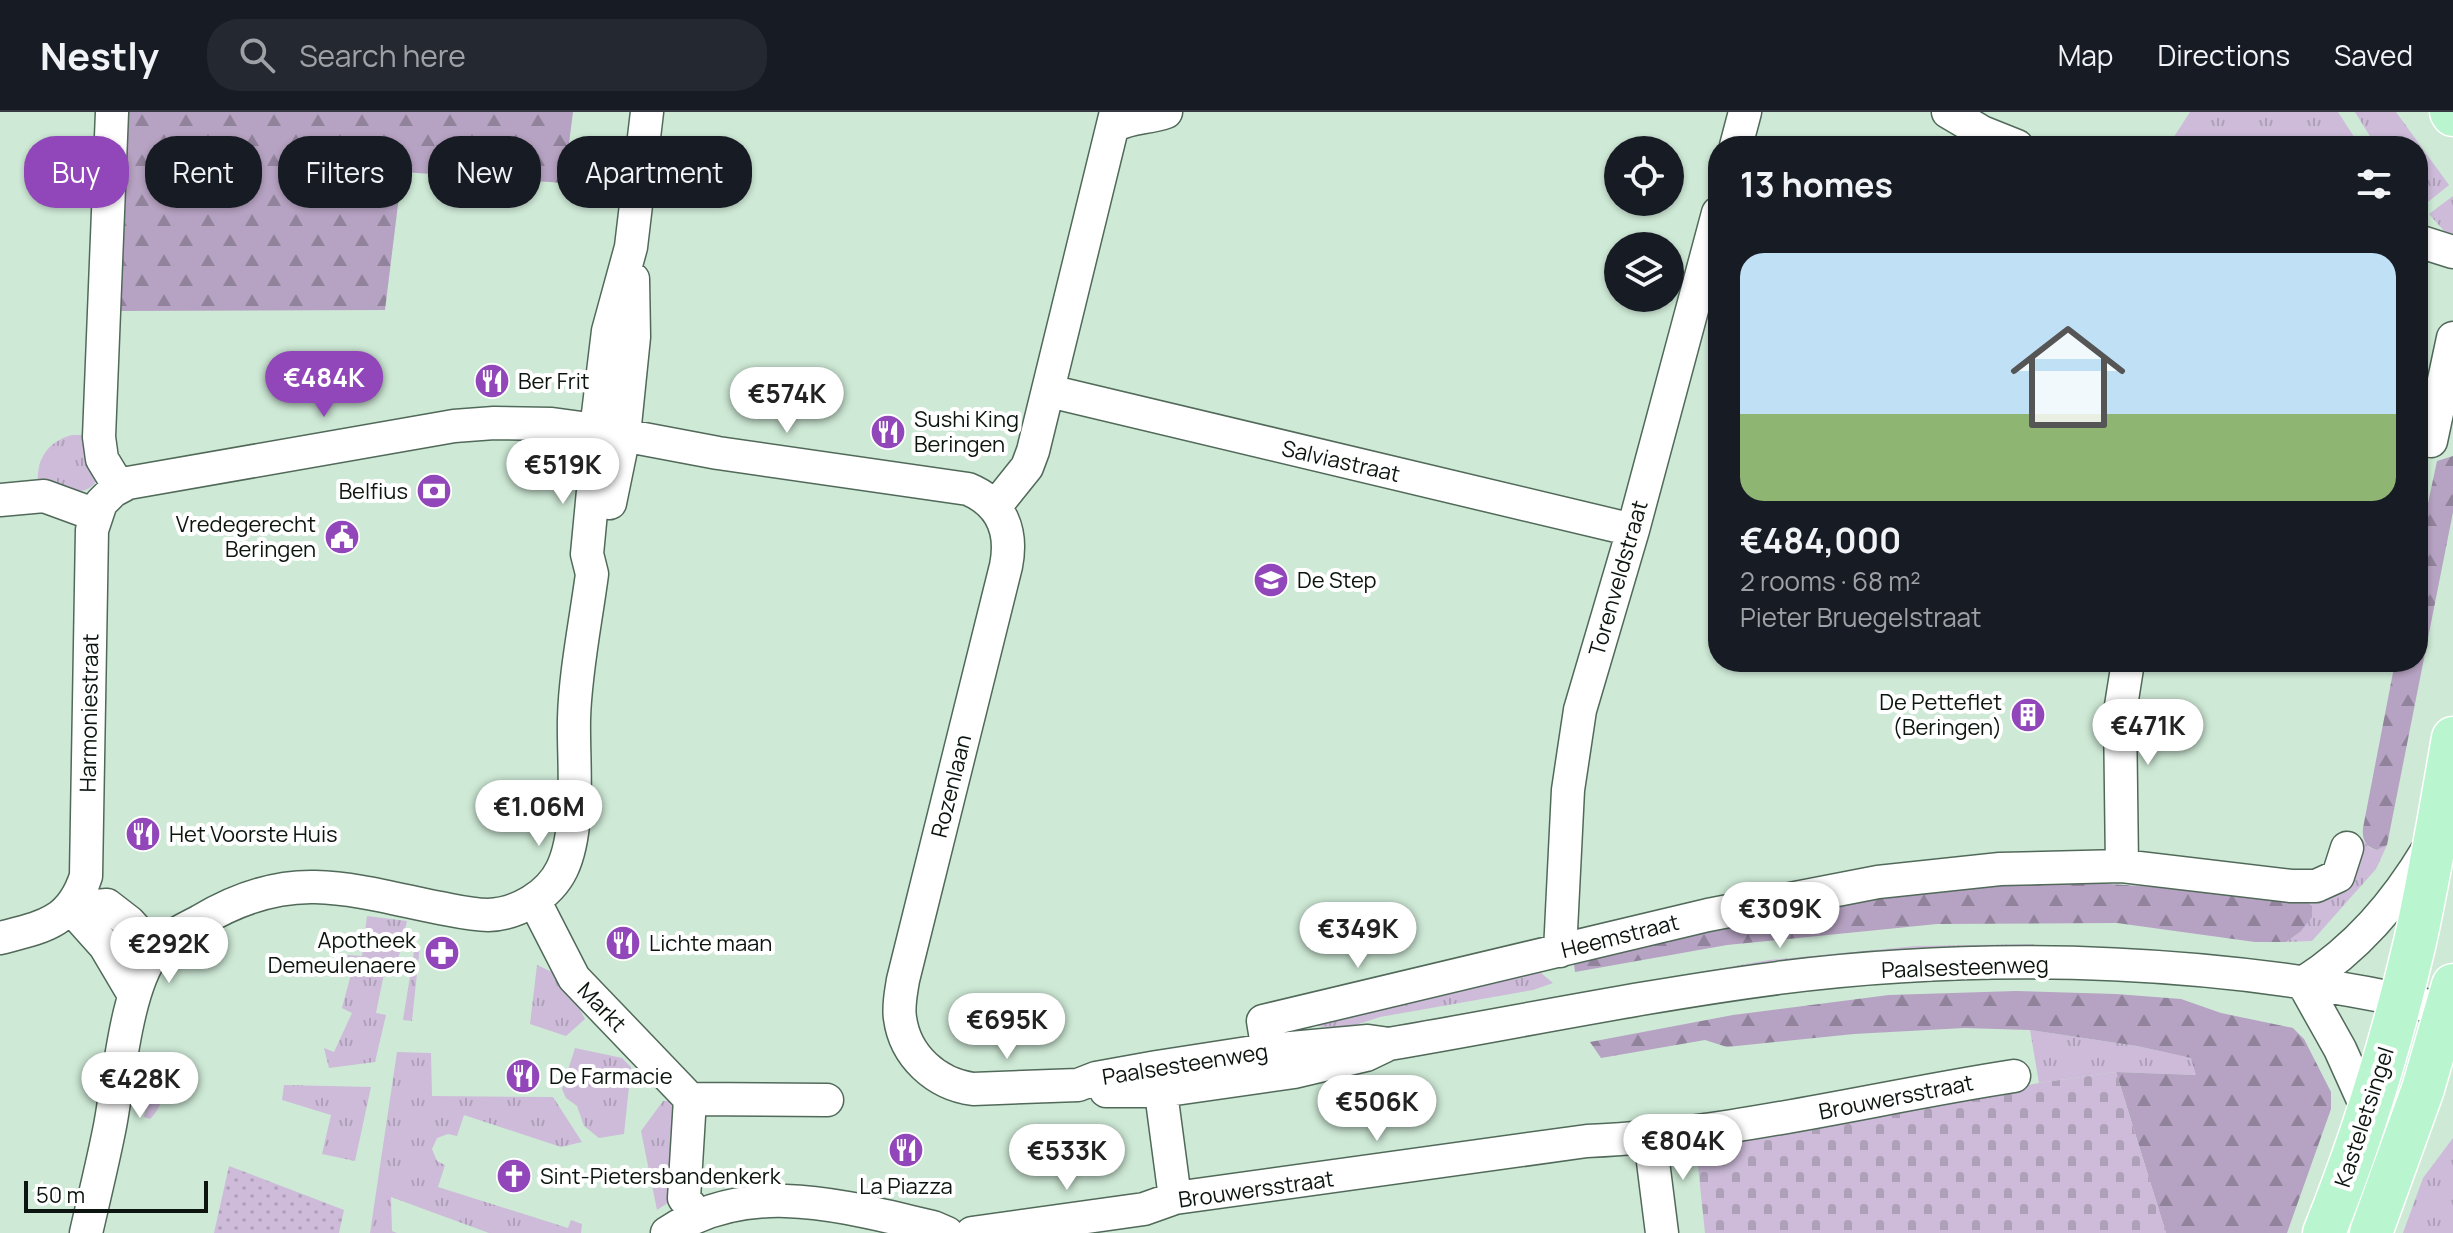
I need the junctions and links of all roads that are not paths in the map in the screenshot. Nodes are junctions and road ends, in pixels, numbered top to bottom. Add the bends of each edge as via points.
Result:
1 (112, 112) edge
2 (647, 112) edge
3 (1166, 112) edge
4 (1745, 112) edge
5 (1948, 112) edge
6 (1115, 120) edge
7 (1739, 136) edge
8 (1992, 136) edge
9 (2428, 244) edge
10 (1708, 250) edge
11 (2453, 252) edge
12 (2453, 338) edge
13 (1049, 391) junction
14 (610, 432) junction
15 (2431, 441) dead end
16 (119, 487) junction
17 (0, 500) edge
18 (995, 507) junction
19 (96, 515) junction
20 (1633, 530) junction
21 (2126, 672) edge
22 (2453, 738) edge
23 (2435, 837) junction
24 (2347, 848) dead end
25 (2122, 866) junction
26 (534, 900) junction
27 (71, 908) junction
28 (0, 938) edge
29 (155, 951) junction
30 (1560, 951) junction
31 (2303, 983) junction
32 (134, 995) junction
33 (2450, 997) edge
34 (2400, 999) junction
35 (1269, 1062) junction
36 (922, 1064) joint
37 (2014, 1076) dead end
38 (1159, 1079) junction
39 (690, 1099) junction
40 (827, 1100) dead end
41 (2368, 1111) junction
42 (1650, 1138) junction
43 (1175, 1198) junction
44 (698, 1216) junction
45 (86, 1233) edge
46 (667, 1233) edge
47 (947, 1233) edge
48 (972, 1233) edge
49 (1662, 1233) edge
50 (2324, 1233) edge
51 (2371, 1233) edge

1 - 16 street via 99,437 102,459
2 - 14 street via 631,247 608,331
3 - 6 street
4 - 7 street
5 - 8 street
6 - 13 street
9 - 11 street
10 - 20 street, Torenveldstraat
12 - 15 street
13 - 18 street via 1027,467
13 - 20 street, Salviastraat
14 - 16 street via 552,424 454,426
14 - 18 street via 968,489
14 - 26 street via 614,474 603,559 592,574 574,717 576,774 567,853 555,881
16 - 19 street
17 - 19 street via 44,496
18 - 36 street, Rozenlaan via 1005,522 1009,551 899,1007 905,1038
19 - 27 street, Harmoniestraat via 86,876
20 - 30 street, Torenveldstraat via 1580,710 1568,790
21 - 25 street via 2120,712
22 - 23 main road, Kasteletsingel
23 - 31 street via 2381,915 2335,963
23 - 34 main road, Kasteletsingel
24 - 25 street, Heemstraat via 2338,876 2316,886
25 - 30 street, Heemstraat via 2000,869 1878,882
26 - 29 street via 486,915 345,889 277,890 221,908
26 - 39 street, Markt via 574,978
27 - 28 street via 37,928
27 - 29 street via 107,905
27 - 32 street via 105,946
29 - 32 street
30 - 35 street, Heemstraat via 1263,1021
31 - 34 street, Paalsesteenweg
31 - 35 street, Paalsesteenweg via 2179,969 1917,965 1777,978 1389,1044 1366,1055
31 - 41 street
32 - 45 street
33 - 34 street, Paalsesteenweg
33 - 51 main road, Kasteletsingel
34 - 41 main road, Kasteletsingel
35 - 38 street, Paalsesteenweg
36 - 38 street, Paalsesteenweg via 946,1082 973,1089 1078,1085 1097,1091
37 - 42 street, Brouwersstraat
38 - 43 street
39 - 40 street
39 - 44 street via 684,1198
41 - 50 main road, Kasteletsingel
42 - 43 street, Brouwersstraat via 1587,1141
42 - 49 street
43 - 48 street, Brouwersstraat via 1144,1209
44 - 46 street
44 - 47 street via 747,1202 793,1199

